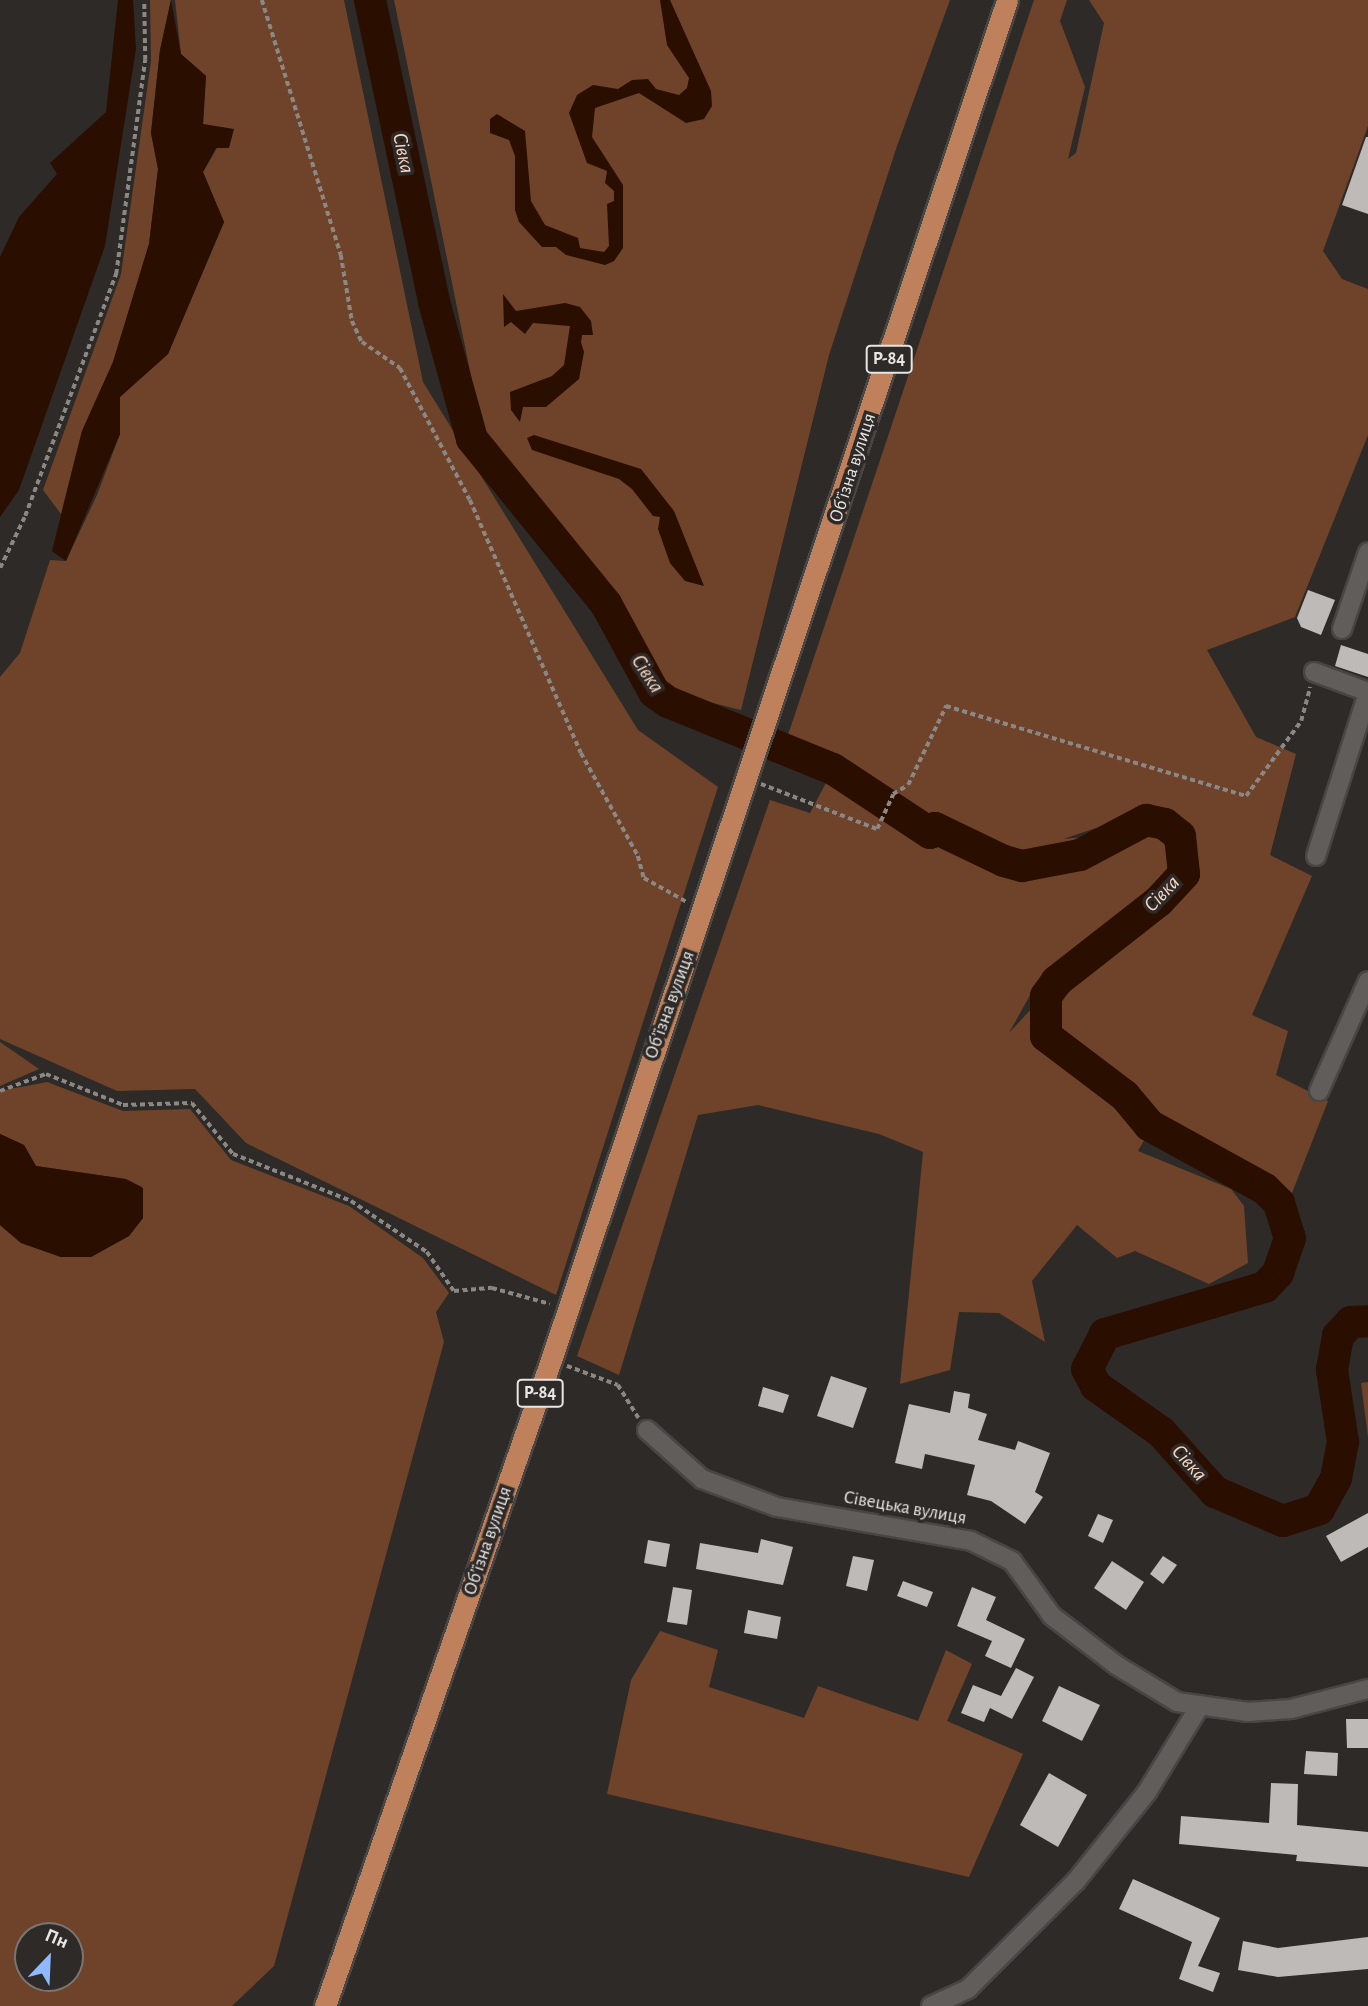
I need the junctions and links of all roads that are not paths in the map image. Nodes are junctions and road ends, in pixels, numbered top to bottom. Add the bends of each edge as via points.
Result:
1 (1007, 0) edge
2 (1368, 552) edge
3 (1342, 629) dead end
4 (1314, 671) road end
5 (1368, 692) edge
6 (1316, 856) dead end
7 (1368, 981) edge
8 (1319, 1091) dead end
9 (647, 1430) road end
10 (1368, 1689) edge
11 (1199, 1707) junction
12 (325, 2006) edge
13 (932, 2006) edge

1 - 12 main road, Обʼїзна вулиця / Р-84 via 569,1310
2 - 3 street
4 - 5 street
5 - 6 street
7 - 8 street
9 - 11 street, Сівецька вулиця via 702,1479 777,1507 971,1541 1012,1560 1052,1616 1116,1665 1177,1702
10 - 11 street, Сівецька вулиця via 1291,1709 1248,1712
11 - 13 street via 1147,1792 1076,1881 968,1989

